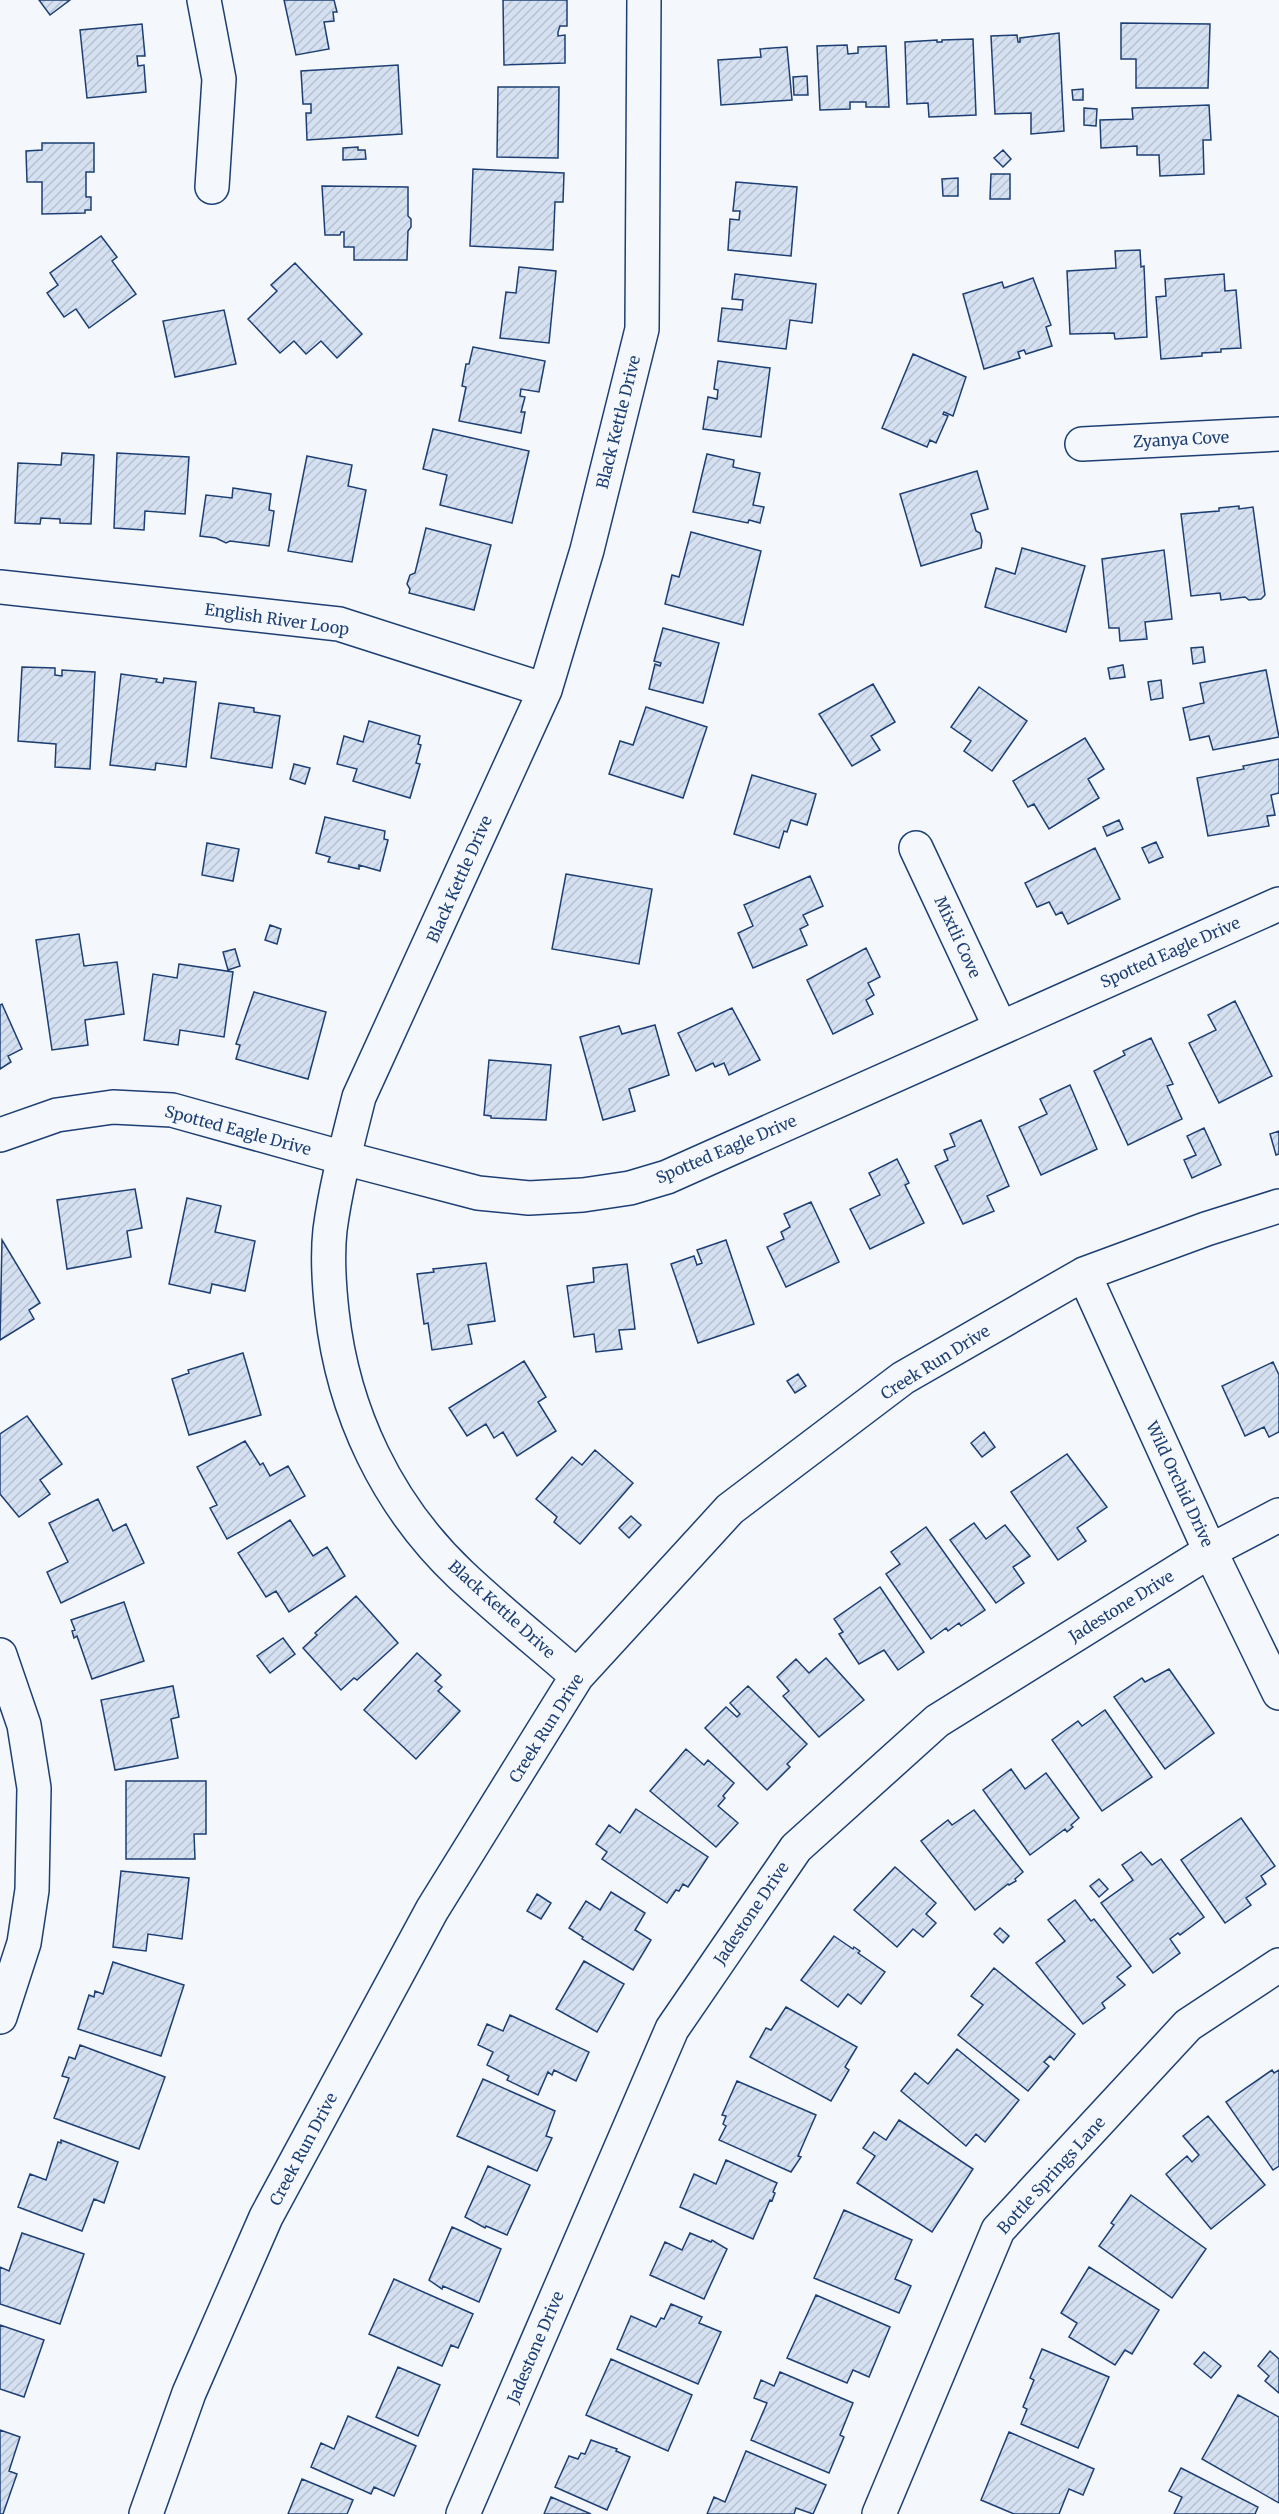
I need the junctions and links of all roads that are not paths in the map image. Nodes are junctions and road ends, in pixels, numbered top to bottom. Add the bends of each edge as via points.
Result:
1 (204, 0) edge
2 (644, 0) edge
3 (213, 187) dead end
4 (1279, 434) edge
5 (1082, 444) dead end
6 (0, 587) edge
7 (545, 690) junction
8 (916, 848) dead end
9 (1279, 904) edge
10 (1000, 1027) junction
11 (0, 1135) edge
12 (344, 1158) junction
13 (1279, 1206) edge
14 (1084, 1274) junction
15 (1279, 1515) edge
16 (1210, 1551) junction
17 (0, 1655) edge
18 (577, 1676) junction
19 (1279, 1693) edge
20 (1279, 1965) edge
21 (0, 2017) edge
22 (146, 2514) edge
23 (464, 2514) edge
24 (879, 2514) edge

1 - 3 street via 219,79
2 - 7 street, Black Kettle Drive via 642,329 587,549
4 - 5 street, Zyanya Cove
6 - 7 street, English River Loop via 339,624
7 - 12 street, Black Kettle Drive via 359,1097
8 - 10 street, Mixtli Cove
9 - 10 street, Spotted Eagle Drive
10 - 12 street, Spotted Eagle Drive via 667,1177 630,1188 529,1198 478,1193
11 - 12 street, Spotted Eagle Drive via 69,1113 113,1107 172,1110
12 - 18 street, Black Kettle Drive via 330,1232 329,1288 343,1381 359,1428 414,1522 459,1574
13 - 14 street, Creek Run Drive
14 - 16 street, Wild Orchid Drive
14 - 18 street, Creek Run Drive via 903,1378 730,1509
15 - 16 street, Jadestone Drive
16 - 19 street, Wild Orchid Drive
16 - 23 street, Jadestone Drive via 937,1721 796,1848 672,2029
17 - 21 street via 24,1725 34,1788 34,1836 32,1890 24,1943
18 - 22 street, Creek Run Drive via 432,1910 266,2217 189,2393
20 - 24 street, Bottle Springs Lane via 1188,2025 998,2230

